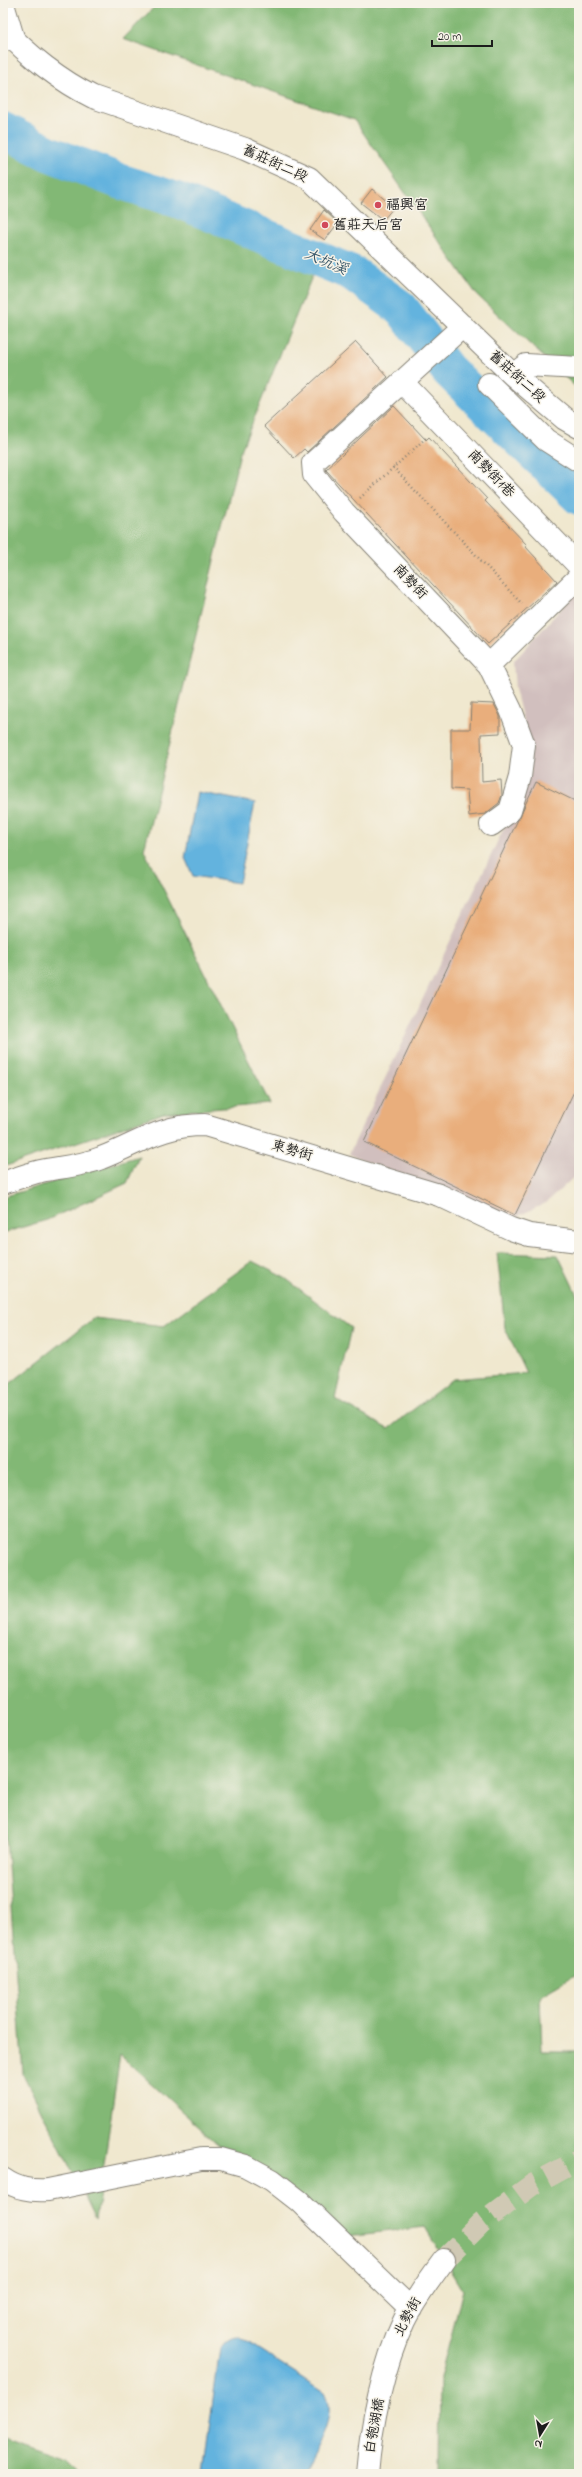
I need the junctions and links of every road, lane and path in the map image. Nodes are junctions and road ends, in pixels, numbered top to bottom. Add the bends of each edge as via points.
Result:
1 (3, 4) edge
2 (9, 35) edge
3 (456, 333) junction
4 (579, 368) edge
5 (513, 375) junction
6 (408, 376) junction
7 (489, 384) dead end
8 (442, 423) junction
9 (579, 427) edge
10 (579, 461) edge
11 (394, 467) junction
12 (344, 512) junction
13 (579, 566) edge
14 (579, 577) edge
15 (536, 619) junction
16 (490, 665) junction
17 (491, 825) dead end
18 (3, 1183) edge
19 (579, 1241) edge
20 (3, 2179) edge
21 (444, 2260) tunnel mouth
22 (411, 2309) junction
23 (383, 2381) joint
24 (368, 2472) edge

1 - 2 street
2 - 3 street, 舊莊街二段 via 76,89 245,149 309,178
3 - 5 street, 舊莊街二段
3 - 6 street
4 - 5 street via 526,365
5 - 9 street, 舊莊街二段 via 564,419
6 - 8 street, 南勢街1巷
6 - 12 street, 南勢街 via 313,463 314,475
7 - 10 street via 546,440
8 - 11 path
8 - 13 street, 南勢街1巷
11 - 12 path
11 - 15 path
12 - 16 street, 南勢街
14 - 15 street
15 - 16 street
16 - 17 street, 南勢街 via 524,745 515,798 510,811
18 - 19 street, 東勢街 via 40,1171 101,1158 158,1131 183,1125 205,1125 438,1195 510,1229 529,1235
20 - 22 street via 18,2188 32,2191 201,2159 221,2159 246,2166 272,2180 299,2201
21 - 22 street, 北勢街
22 - 23 street, 北勢街 via 395,2342
23 - 24 street, 白匏湖橋

